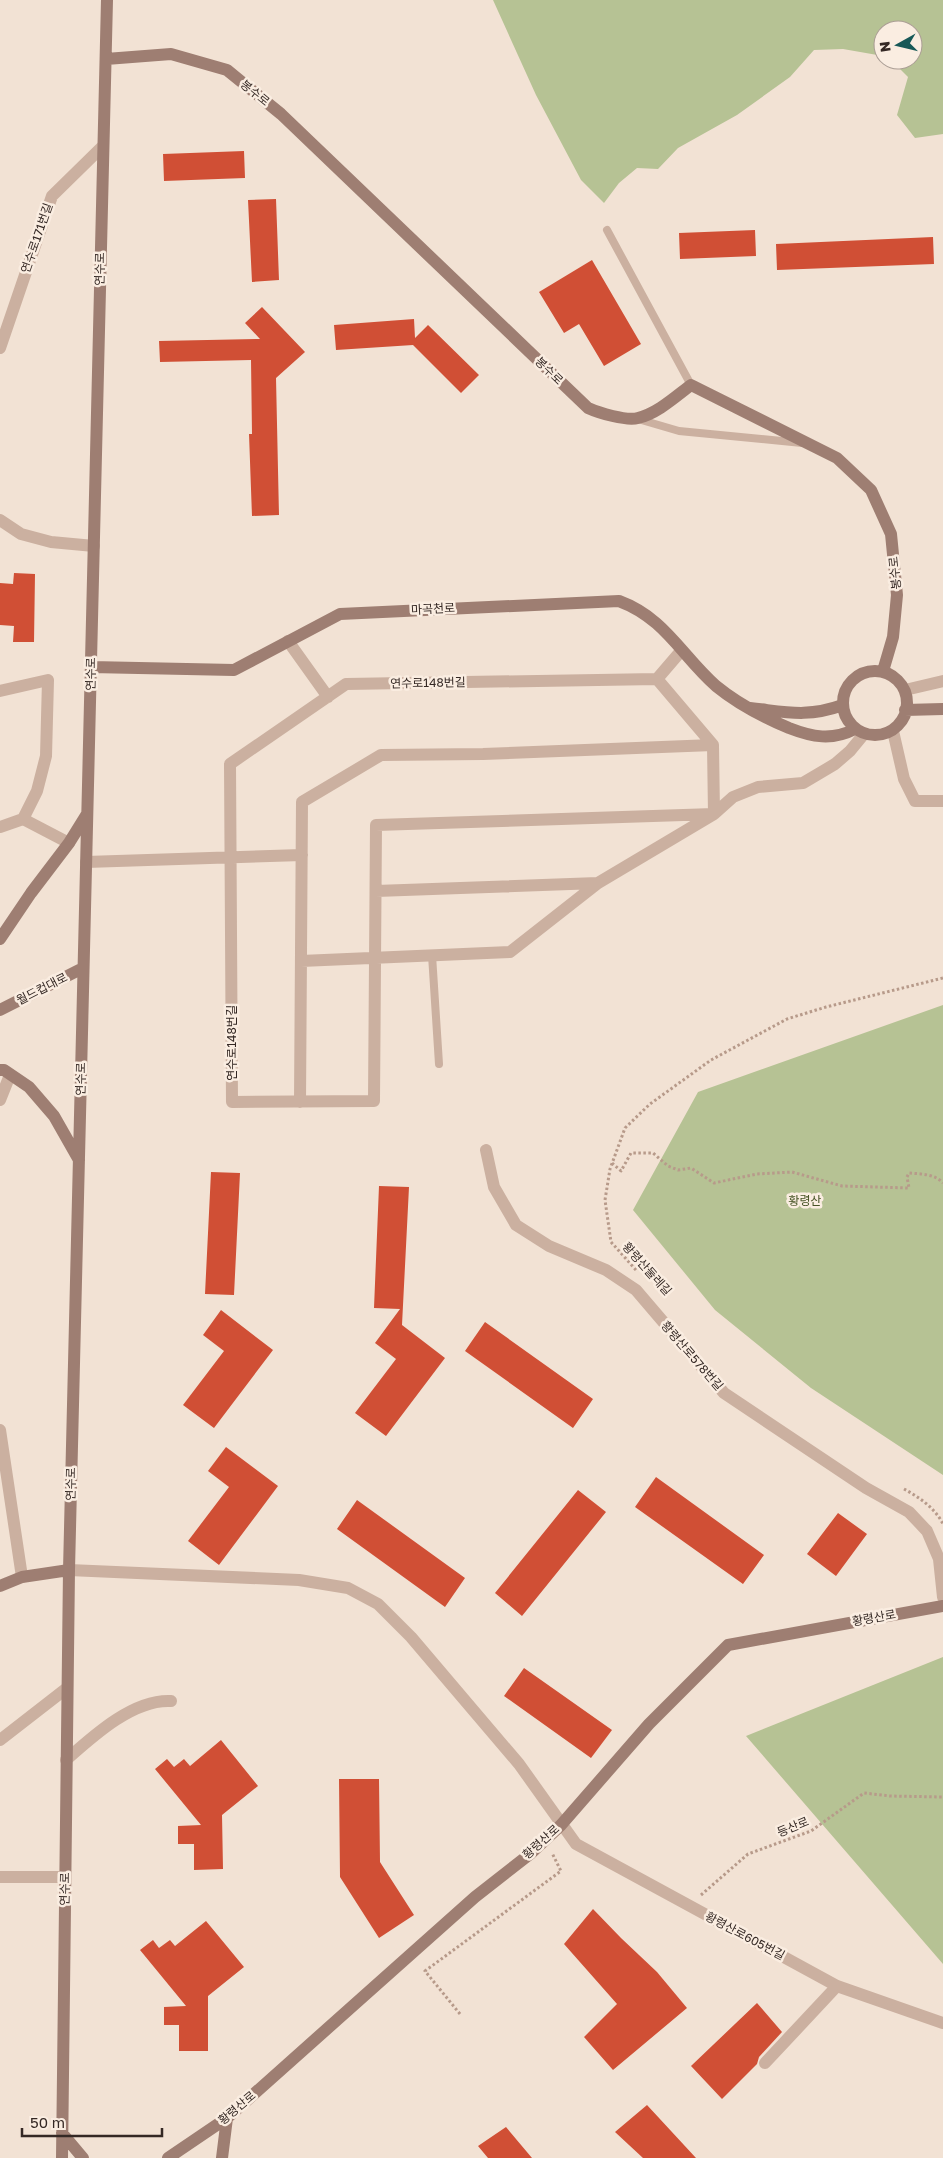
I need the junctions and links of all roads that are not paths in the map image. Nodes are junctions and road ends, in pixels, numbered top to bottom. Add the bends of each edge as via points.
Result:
1 (107, 0) edge
2 (106, 59) junction
3 (103, 146) junction
4 (607, 230) dead end
5 (0, 348) edge
6 (692, 385) junction
7 (636, 418) junction
8 (808, 443) junction
9 (0, 520) edge
10 (94, 546) junction
11 (288, 641) junction
12 (682, 650) junction
13 (91, 667) junction
14 (883, 671) junction
15 (657, 679) junction
16 (943, 681) edge
17 (905, 690) junction
18 (0, 691) edge
19 (328, 697) junction
20 (843, 705) junction
21 (748, 708) junction
22 (943, 709) edge
23 (905, 710) junction
24 (893, 731) junction
25 (860, 732) junction
26 (714, 745) junction
27 (943, 801) edge
28 (87, 814) junction
29 (714, 814) junction
30 (23, 819) junction
31 (0, 827) edge
32 (69, 843) junction
33 (302, 855) junction
34 (230, 857) junction
35 (86, 862) junction
36 (598, 882) junction
37 (376, 891) junction
38 (0, 939) edge
39 (432, 956) junction
40 (375, 958) junction
41 (301, 961) junction
42 (83, 968) junction
43 (0, 1010) edge
44 (439, 1064) dead end
45 (5, 1072) edge
46 (0, 1100) edge
47 (300, 1102) junction
48 (486, 1150) dead end
49 (79, 1160) junction
50 (0, 1430) edge
51 (69, 1570) junction
52 (22, 1577) junction
53 (0, 1586) edge
54 (943, 1597) edge
55 (943, 1606) edge
56 (67, 1688) junction
57 (171, 1701) dead end
58 (0, 1740) edge
59 (66, 1760) junction
60 (561, 1825) junction
61 (0, 1877) edge
62 (65, 1877) junction
63 (838, 1986) junction
64 (943, 2023) edge
65 (765, 2063) dead end
66 (227, 2118) junction
67 (62, 2133) junction
68 (62, 2158) edge
69 (82, 2158) edge
70 (168, 2158) edge
71 (222, 2158) edge

1 - 2 street, 연수로
2 - 3 street, 연수로
2 - 7 street, 봉수로 via 171,54 227,70 281,114 588,408
3 - 5 street, 연수로171번길 via 52,196
3 - 10 street, 연수로
4 - 6 lane
6 - 7 street via 660,408
6 - 8 street, 봉수로
7 - 8 lane via 679,431
8 - 14 street, 봉수로 via 837,458 871,490 891,534 897,595 893,637
9 - 10 street via 28,536
10 - 13 street, 연수로
11 - 12 street, 마곡천로 via 340,614 619,601 650,616
11 - 13 street, 마곡천로 via 234,670
11 - 19 street
12 - 15 street
12 - 21 street, 마곡천로 via 716,686
13 - 28 street, 연수로
14 - 17 street via 896,678
14 - 20 street via 868,671 854,678 846,690
15 - 19 street, 연수로148번길 via 346,684
15 - 26 street
16 - 17 street
17 - 23 street
18 - 30 street via 48,680 46,756 37,791
19 - 34 street, 연수로148번길 via 230,764
20 - 21 street, 마곡천로 via 807,714
20 - 25 street via 846,718
21 - 25 street, 마곡천로 via 765,719 806,735 824,738
22 - 23 street
23 - 24 street via 904,720
24 - 25 street, 마곡천로 via 879,736
24 - 27 street via 904,778 915,801
25 - 29 street via 850,751 802,783 758,787 733,797
26 - 29 street
26 - 33 street via 381,755 302,802
28 - 32 street
28 - 35 street, 연수로
29 - 36 street
29 - 37 street, 연수로148번길 via 376,825
30 - 31 street
30 - 32 street
32 - 38 street
33 - 34 street
33 - 41 street
34 - 35 street
34 - 47 street, 연수로148번길 via 232,1102
35 - 42 street, 연수로
36 - 37 street
36 - 39 street via 510,952
37 - 40 street, 연수로148번길
39 - 40 street
39 - 44 lane
40 - 41 street
40 - 47 street, 연수로148번길 via 374,1101
41 - 47 street
42 - 43 street, 월드컵대로
42 - 49 street, 연수로
45 - 46 street
45 - 49 street via 29,1087 54,1116
48 - 54 street, 황령산로578번길 via 494,1187 516,1225 549,1246 606,1270 636,1290 724,1393 866,1488 909,1512 927,1531 939,1559
49 - 51 street, 연수로
50 - 52 street
51 - 52 street
51 - 56 street, 연수로
51 - 60 street, 황령산로605번길 via 299,1580 348,1588 378,1604 411,1637 519,1764
52 - 53 street
55 - 60 street, 황령산로 via 728,1645 649,1724
56 - 58 street
56 - 59 street, 연수로
57 - 59 street via 137,1708 95,1735
59 - 62 street, 연수로
60 - 63 street, 황령산로605번길 via 576,1844
60 - 66 street, 황령산로 via 475,1897
61 - 62 street
62 - 67 street, 연수로
63 - 64 street, 황령산로605번길
63 - 65 street
66 - 70 street, 황령산로
66 - 71 street
67 - 68 street, 연수로
67 - 69 street

